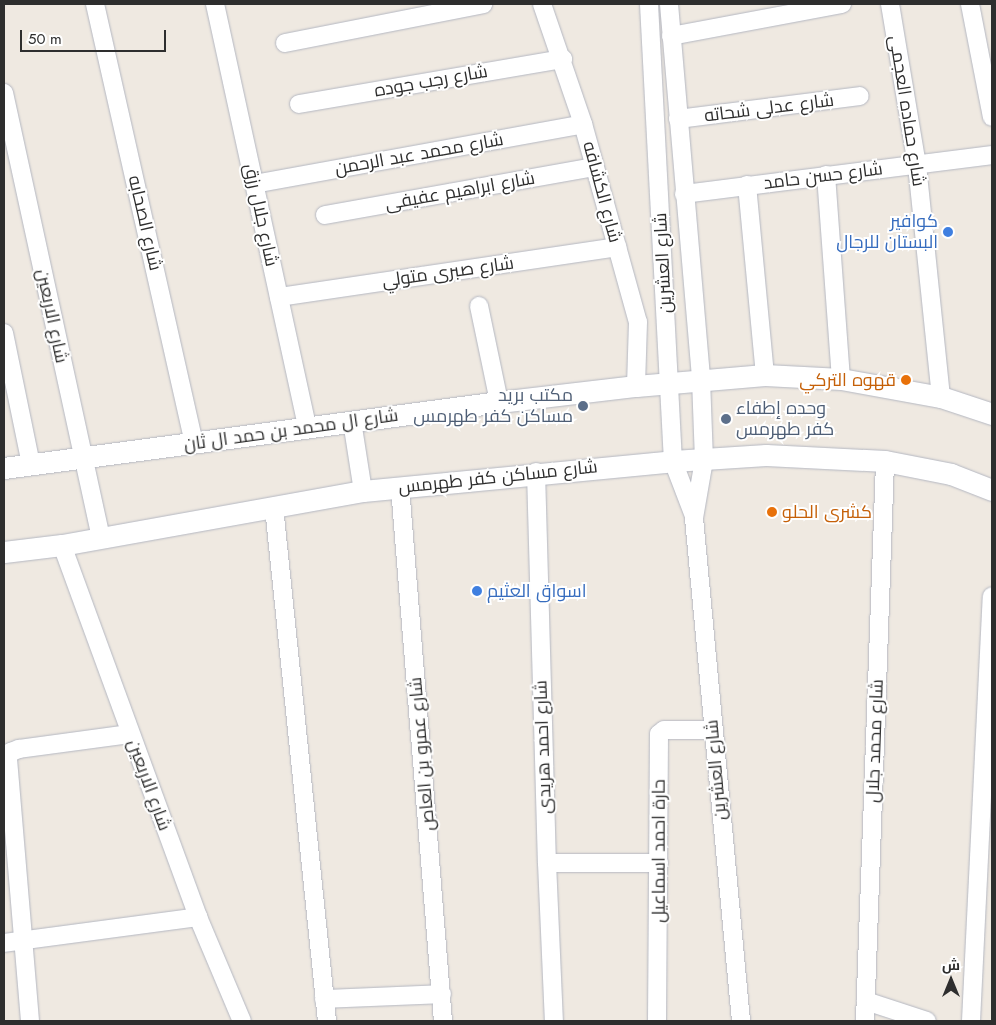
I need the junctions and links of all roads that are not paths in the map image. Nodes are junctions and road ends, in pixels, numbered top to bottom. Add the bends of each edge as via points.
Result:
1 (95, 4) edge
2 (215, 4) edge
3 (483, 4) edge
4 (542, 4) edge
5 (649, 4) edge
6 (669, 4) edge
7 (842, 4) edge
8 (890, 4) edge
9 (970, 4) edge
10 (671, 36) junction
11 (285, 43) dead end
12 (563, 59) junction
13 (4, 93) edge
14 (860, 96) dead end
15 (299, 104) dead end
16 (992, 117) edge
17 (678, 119) junction
18 (583, 124) junction
19 (992, 155) edge
20 (917, 164) junction
21 (595, 168) junction
22 (826, 175) junction
23 (254, 184) junction
24 (747, 185) junction
25 (684, 194) junction
26 (325, 216) dead end
27 (617, 247) junction
28 (279, 297) junction
29 (479, 306) dead end
30 (4, 333) edge
31 (765, 375) junction
32 (701, 379) junction
33 (841, 379) junction
34 (669, 382) junction
35 (636, 386) junction
36 (940, 397) junction
37 (499, 402) junction
38 (992, 414) edge
39 (352, 421) junction
40 (307, 427) junction
41 (194, 443) junction
42 (82, 458) junction
43 (704, 460) junction
44 (673, 461) junction
45 (885, 461) junction
46 (31, 465) junction
47 (4, 468) edge
48 (536, 472) junction
49 (400, 487) junction
50 (992, 490) edge
51 (363, 491) junction
52 (274, 507) junction
53 (694, 518) junction
54 (101, 538) junction
55 (62, 545) junction
56 (4, 552) edge
57 (992, 597) edge
58 (712, 730) junction
59 (130, 734) junction
60 (10, 841) edge
61 (546, 863) junction
62 (659, 863) junction
63 (198, 917) junction
64 (24, 941) junction
65 (4, 943) edge
66 (442, 994) junction
67 (324, 999) junction
68 (866, 1001) junction
69 (30, 1021) edge
70 (242, 1021) edge
71 (327, 1021) edge
72 (444, 1021) edge
73 (554, 1021) edge
74 (657, 1021) edge
75 (741, 1021) edge
76 (866, 1021) edge
77 (927, 1021) edge
78 (971, 1021) edge

1 - 41 street, شارع الصحابه
2 - 23 street, شارع جلال رزق
3 - 11 street
4 - 12 street, شارع الكشافه
5 - 34 street, شارع العشرين
6 - 10 street, شارع العشرين
7 - 10 street
8 - 20 street, شارع حماده العجمى
9 - 16 street
10 - 17 street, شارع العشرين
12 - 15 street, شارع رجب جوده
12 - 18 street, شارع الكشافه
13 - 42 street, شارع الاربعين
14 - 17 street, شارع عدلى شحاته
17 - 25 street, شارع العشرين
18 - 21 street, شارع الكشافه
18 - 23 street, شارع محمد عبد الرحمن
19 - 20 street, شارع حسن حامد
20 - 22 street, شارع حسن حامد
20 - 36 street, شارع حماده العجمى
21 - 26 street, شارع ابراهيم عفيفى
21 - 27 street, شارع الكشافه
22 - 24 street, شارع حسن حامد
22 - 33 street
23 - 28 street, شارع جلال رزق
24 - 25 street, شارع حسن حامد
24 - 31 street
25 - 32 street, شارع العشرين
27 - 28 street, شارع صبرى متولي
27 - 35 street, شارع الكشافه via 638,322
28 - 40 street, شارع جلال رزق
29 - 37 street
30 - 46 street
31 - 32 street, شارع ال محمد بن حمد ال ثان
31 - 33 street, شارع ال محمد بن حمد ال ثان
32 - 34 street, شارع ال محمد بن حمد ال ثان
32 - 43 street, شارع العشرين
33 - 36 street, شارع ال محمد بن حمد ال ثان
34 - 35 street, شارع ال محمد بن حمد ال ثان
34 - 44 street, شارع العشرين
35 - 37 street, شارع ال محمد بن حمد ال ثان
36 - 38 street, شارع ال محمد بن حمد ال ثان
37 - 39 street, شارع ال محمد بن حمد ال ثان
39 - 40 street, شارع ال محمد بن حمد ال ثان
39 - 51 street
40 - 41 street, شارع ال محمد بن حمد ال ثان
41 - 42 street, شارع ال محمد بن حمد ال ثان
42 - 46 street, شارع ال محمد بن حمد ال ثان
42 - 54 street, شارع الاربعين
43 - 44 street, شارع مساكن كفر طهرمس
43 - 45 street, شارع مساكن كفر طهرمس via 766,455
43 - 53 street, شارع العشرين
44 - 48 street, شارع مساكن كفر طهرمس
44 - 53 street, شارع العشرين
45 - 50 street, شارع مساكن كفر طهرمس via 951,474
45 - 68 street, شارع محمد جلال
46 - 47 street, شارع ال محمد بن حمد ال ثان
48 - 49 street, شارع مساكن كفر طهرمس
48 - 61 street, شارع احمد هريدى
49 - 51 street, شارع مساكن كفر طهرمس
49 - 66 street, شارع عمرو بن العاص
51 - 52 street, شارع مساكن كفر طهرمس
52 - 54 street, شارع مساكن كفر طهرمس
52 - 67 street
53 - 58 street, شارع العشرين
54 - 55 street, شارع مساكن كفر طهرمس
55 - 56 street, شارع مساكن كفر طهرمس
55 - 59 street, شارع الاربعين
57 - 78 street
58 - 62 street, حارة احمد اسماعيل via 664,730 659,734
58 - 75 street, شارع العشرين
59 - 60 street via 11,752 8,763
59 - 63 street, شارع الاربعين
60 - 64 street
61 - 62 street
61 - 73 street, شارع احمد هريدى
62 - 74 street, حارة احمد اسماعيل
63 - 64 street
63 - 70 street, شارع الاربعين
64 - 65 street
64 - 69 street
66 - 67 street
66 - 72 street, شارع عمرو بن العاص
67 - 71 street
68 - 76 street, شارع محمد جلال
68 - 77 street

